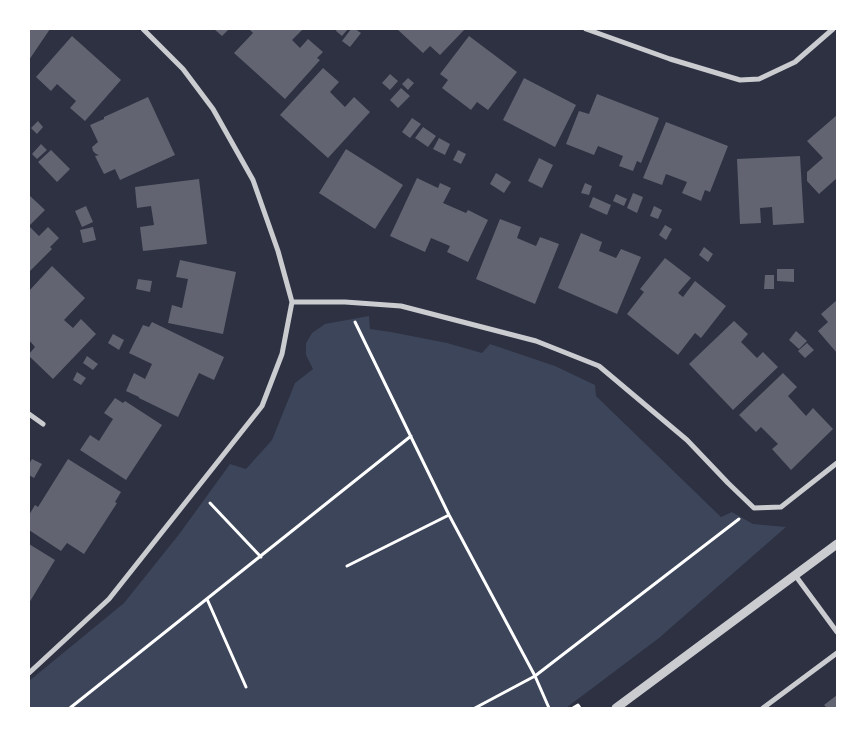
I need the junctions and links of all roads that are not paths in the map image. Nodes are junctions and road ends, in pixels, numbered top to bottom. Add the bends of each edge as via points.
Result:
1 (143, 29) edge
2 (586, 29) edge
3 (833, 29) edge
4 (292, 302) junction
5 (29, 414) edge
6 (43, 424) dead end
7 (837, 463) edge
8 (837, 544) edge
9 (795, 575) junction
10 (837, 632) edge
11 (837, 653) edge
12 (29, 673) edge
13 (616, 708) edge
14 (763, 708) edge

1 - 4 street via 183,69 213,109 253,180
2 - 3 street via 740,80 759,79 795,62
4 - 7 street via 401,306 536,341 599,366 687,440 754,508 781,507
4 - 12 street via 282,354 262,406 109,599
5 - 6 street
8 - 9 street
9 - 10 street
9 - 13 street
11 - 14 street

